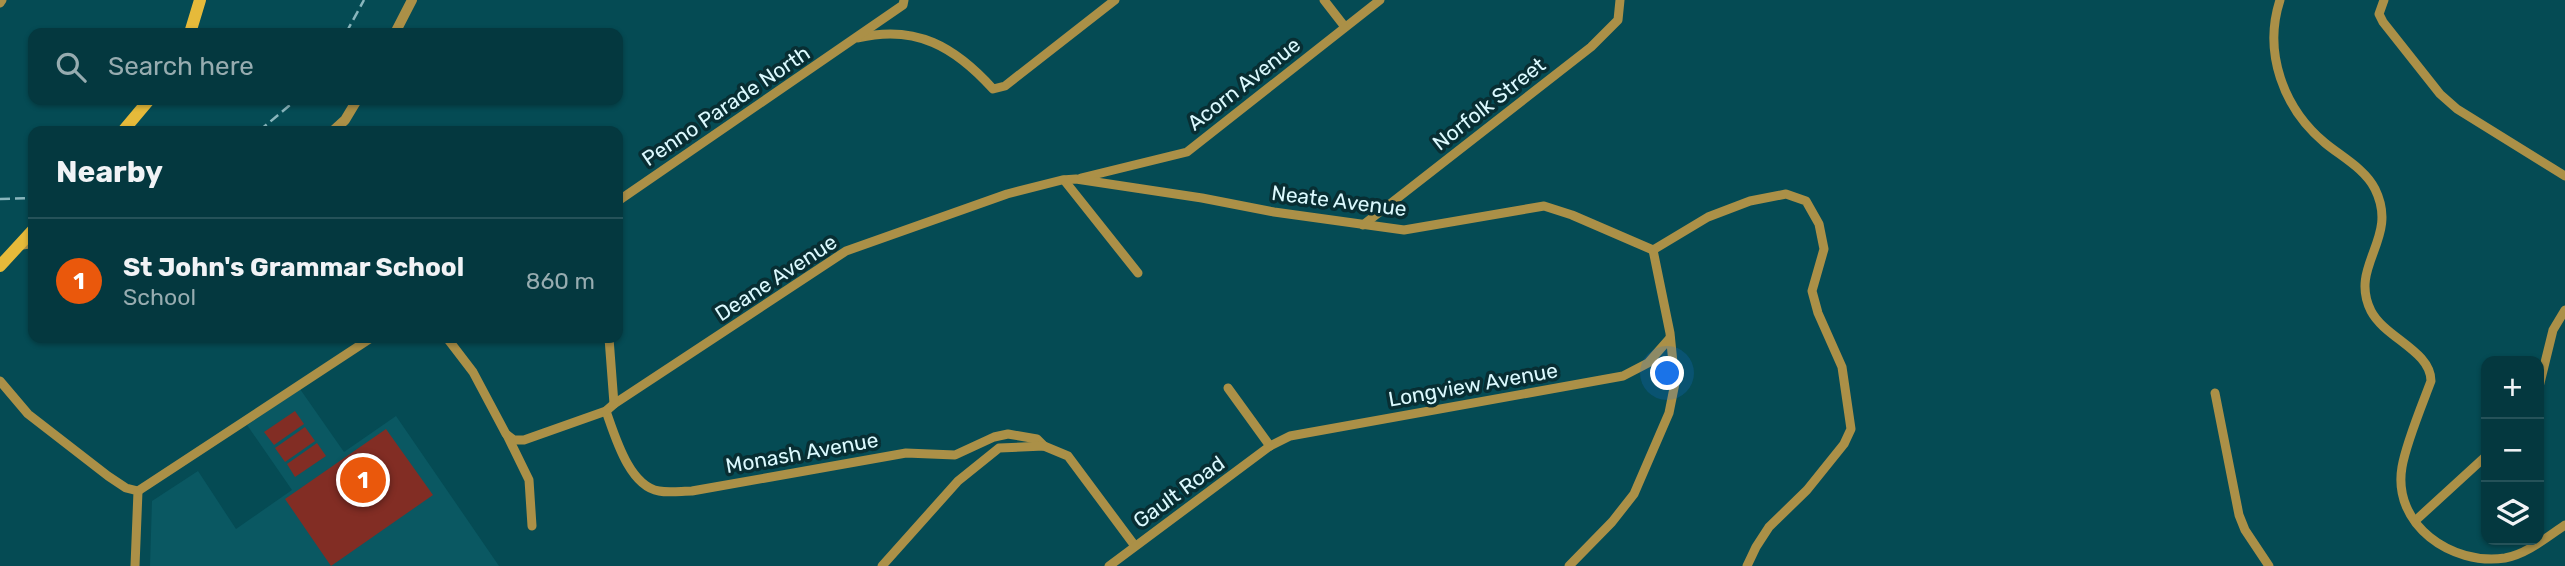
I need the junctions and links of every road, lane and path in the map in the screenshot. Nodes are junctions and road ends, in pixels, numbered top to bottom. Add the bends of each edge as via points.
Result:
1 (200, 0) edge
2 (412, 0) edge
3 (904, 0) edge
4 (1115, 0) edge
5 (1324, 0) edge
6 (1380, 0) edge
7 (1620, 0) edge
8 (2280, 0) edge
9 (2384, 0) edge
10 (1345, 27) junction
11 (192, 28) edge
12 (398, 28) edge
13 (853, 39) junction
14 (145, 105) edge
15 (354, 105) edge
16 (127, 126) edge
17 (338, 126) edge
18 (2565, 176) edge
19 (1076, 179) junction
20 (1063, 180) junction
21 (623, 198) edge
22 (1363, 225) junction
23 (28, 235) edge
24 (28, 244) edge
25 (19, 245) junction
26 (1653, 250) junction
27 (0, 266) edge
28 (1138, 273) dead end
29 (2565, 310) edge
30 (1670, 338) junction
31 (362, 343) edge
32 (451, 343) edge
33 (609, 343) edge
34 (2544, 367) edge
35 (0, 381) edge
36 (1228, 388) dead end
37 (2215, 393) dead end
38 (614, 404) junction
39 (606, 411) junction
40 (506, 434) junction
41 (1044, 446) junction
42 (1270, 446) junction
43 (2481, 461) edge
44 (138, 491) junction
45 (2415, 521) junction
46 (2565, 525) edge
47 (532, 526) dead end
48 (1135, 546) junction
49 (135, 566) edge
50 (882, 566) edge
51 (1109, 566) edge
52 (1569, 566) edge
53 (1747, 566) edge
54 (2269, 566) edge

1 - 11 main road
2 - 12 street
3 - 13 street, Penno Parade North
4 - 13 street via 1005,86 993,89 974,67 942,45 910,34
5 - 10 street
6 - 10 street, Acorn Avenue
7 - 22 street, Norfolk Street via 1618,20 1591,47
8 - 45 street via 2272,43 2279,77 2291,102 2324,142 2360,169 2383,208 2381,235 2364,282 2365,297 2384,328 2425,361 2431,372 2402,468 2406,505
9 - 18 street via 2379,14 2383,22 2440,94
10 - 19 street, Acorn Avenue via 1187,152
13 - 21 street, Penno Parade North
14 - 16 main road
15 - 17 street
19 - 20 street, Neate Avenue
19 - 22 street, Neate Avenue
20 - 28 street
20 - 38 street, Deane Avenue via 1007,194 846,251
22 - 26 street, Neate Avenue via 1404,230 1544,206
23 - 25 main road
24 - 25 street
25 - 27 main road
26 - 30 street
26 - 53 street via 1709,217 1750,201 1786,194 1806,201 1819,224 1824,249 1812,291 1842,367 1851,429 1807,490 1769,527
29 - 34 street via 2553,330
30 - 42 street, Longview Avenue via 1648,363 1623,376 1290,436
30 - 52 street via 1675,383 1669,413 1634,494
31 - 44 street
32 - 40 street via 473,372
33 - 38 street
35 - 44 street via 28,414 108,477
36 - 42 street
37 - 54 street via 2239,515
38 - 39 street, Deane Avenue
39 - 40 street, Deane Avenue via 524,440
39 - 41 street, Monash Avenue via 638,480 657,491 692,491 906,453 956,455 1008,434 1037,439
40 - 47 street via 529,480
41 - 48 street, Monash Avenue via 1068,456
41 - 50 street via 999,448 958,481
42 - 48 street, Gault Road
43 - 45 street
44 - 49 street
45 - 46 street via 2439,547 2488,561 2526,550
48 - 51 street, Gault Road

